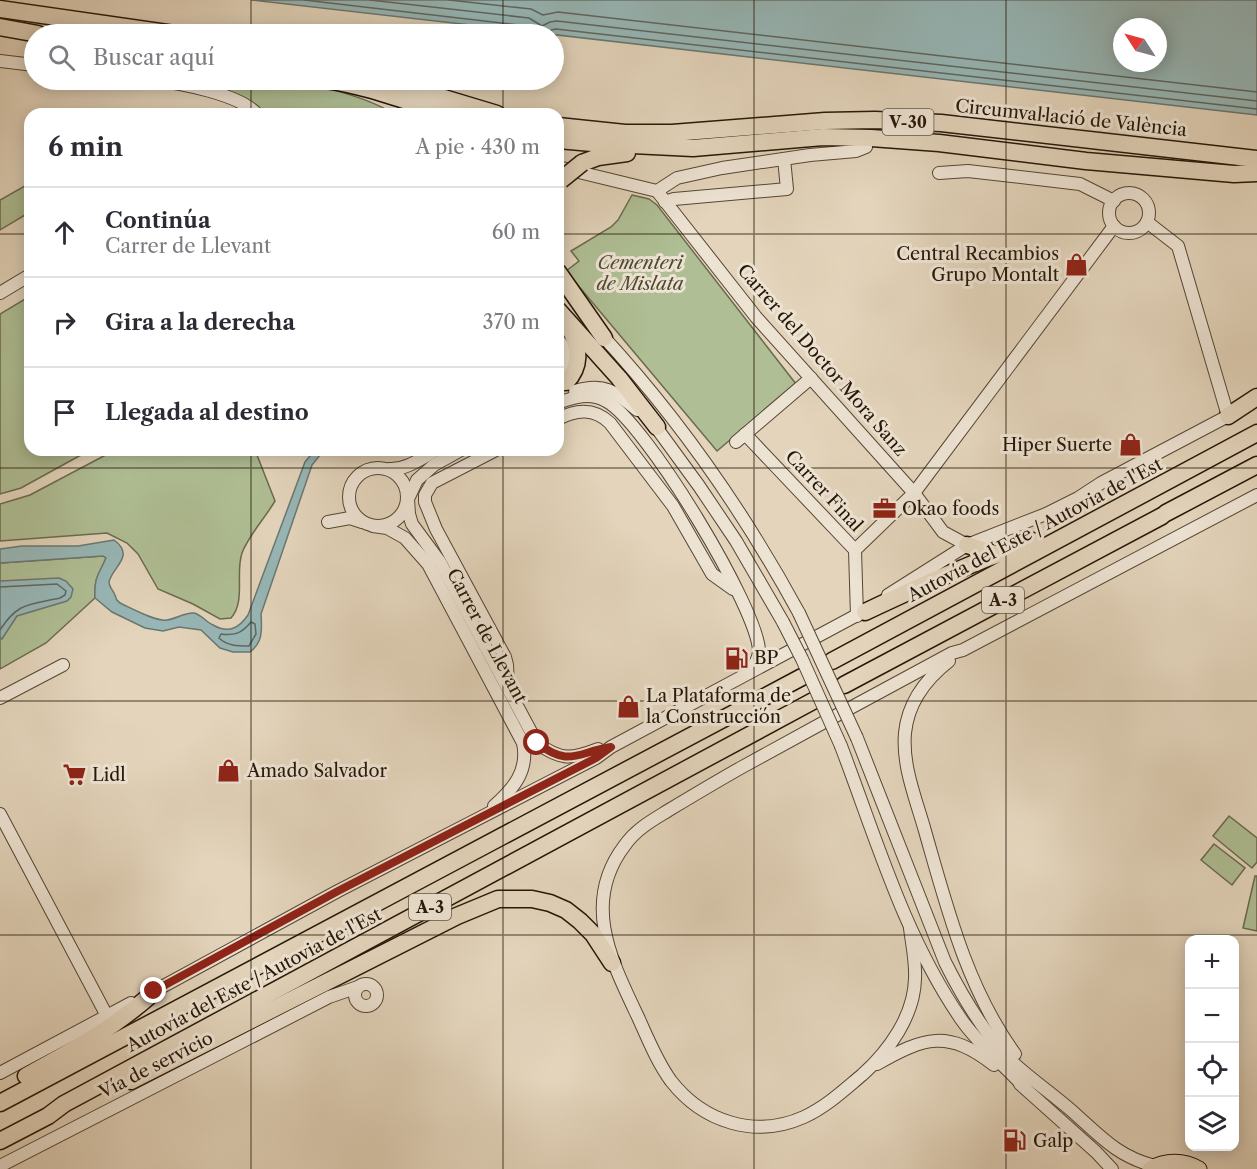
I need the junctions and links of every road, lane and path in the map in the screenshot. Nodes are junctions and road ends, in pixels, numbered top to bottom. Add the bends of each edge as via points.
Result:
1 (0, 9) edge
2 (104, 24) edge
3 (0, 27) edge
4 (24, 31) edge
5 (0, 39) edge
6 (24, 42) edge
7 (0, 61) edge
8 (24, 64) edge
9 (204, 90) edge
10 (355, 90) edge
11 (372, 90) edge
12 (417, 90) edge
13 (251, 108) edge
14 (396, 108) edge
15 (428, 108) edge
16 (477, 108) edge
17 (564, 127) edge
18 (564, 141) edge
19 (866, 147) dead end
20 (693, 148) junction
21 (784, 159) junction
22 (1257, 159) edge
23 (564, 172) edge
24 (939, 172) dead end
25 (1257, 173) edge
26 (1234, 174) junction
27 (564, 175) edge
28 (1257, 181) edge
29 (657, 191) junction
30 (1114, 201) junction
31 (665, 202) junction
32 (1148, 222) junction
33 (1114, 226) junction
34 (24, 279) edge
35 (564, 281) edge
36 (0, 293) edge
37 (564, 293) edge
38 (564, 317) edge
39 (564, 321) edge
40 (604, 338) junction
41 (564, 347) edge
42 (564, 378) edge
43 (811, 378) junction
44 (564, 383) edge
45 (564, 397) edge
46 (1257, 397) edge
47 (564, 400) edge
48 (564, 416) edge
49 (1228, 416) junction
50 (657, 427) junction
51 (1257, 432) edge
52 (439, 456) edge
53 (479, 456) edge
54 (484, 456) edge
55 (1257, 465) edge
56 (389, 469) junction
57 (1257, 478) edge
58 (914, 493) junction
59 (1257, 495) edge
60 (349, 497) junction
61 (1195, 498) junction
62 (408, 499) junction
63 (1113, 509) junction
64 (368, 524) junction
65 (967, 545) junction
66 (855, 550) junction
67 (995, 554) junction
68 (736, 591) junction
69 (861, 614) junction
70 (963, 650) junction
71 (832, 661) dead end
72 (63, 665) dead end
73 (748, 674) junction
74 (802, 677) dead end
75 (844, 685) dead end
76 (511, 697) junction
77 (0, 698) edge
78 (813, 701) dead end
79 (611, 747) junction
80 (0, 814) edge
81 (486, 814) junction
82 (910, 928) junction
83 (612, 963) junction
84 (154, 991) junction
85 (357, 993) dead end
86 (107, 1016) junction
87 (869, 1069) junction
88 (0, 1073) edge
89 (1030, 1084) junction
90 (0, 1090) edge
91 (0, 1103) edge
92 (48, 1116) junction
93 (0, 1141) edge
94 (0, 1166) edge
95 (1153, 1167) edge
96 (1112, 1169) edge
97 (1199, 1169) edge

1 - 2 highway
3 - 4 highway
5 - 6 highway
7 - 8 street
9 - 13 street
10 - 14 highway
11 - 15 highway
12 - 16 highway
17 - 22 highway, Circumval·lació de València / V-30 via 672,133 825,121 941,123
18 - 20 highway, V-30
19 - 21 street
20 - 23 highway, bridge via 598,157
20 - 26 highway, V-30 via 823,137 871,138
21 - 29 street via 676,178
21 - 31 street via 787,189
24 - 30 street via 968,171 1080,184
25 - 26 highway, V-30
26 - 28 highway
27 - 29 street
29 - 31 street, Carrer del Doctor Mora Sanz
30 - 32 street via 1123,195 1140,197 1149,208
30 - 33 street via 1109,213
31 - 43 street, Carrer del Doctor Mora Sanz via 756,317
32 - 33 street via 1132,233
32 - 49 street via 1178,246
33 - 58 street
34 - 36 street
35 - 40 highway
37 - 40 street
38 - 50 highway
39 - 44 highway via 578,353 573,375
40 - 89 street, bridge via 714,474 800,613 857,738 957,987
41 - 42 street via 569,362
43 - 58 street, Carrer del Doctor Mora Sanz
43 - 66 street, Carrer Final via 741,438
45 - 50 street via 584,388 608,389
46 - 49 highway
47 - 68 street via 597,397 628,419 689,504
48 - 68 street via 593,412 610,423 673,506 712,574
49 - 65 street via 1046,514
50 - 82 street, bridge via 736,541 802,659 841,746
51 - 63 highway, Autovía del Este / Autovia de l'Est / A-3
52 - 53 street
52 - 56 street via 398,470
52 - 62 street via 411,489
54 - 76 street, Carrer de Llevant via 432,483 425,495 436,530 505,657
55 - 61 highway, A-3
56 - 60 street via 362,472 350,487
56 - 62 street via 403,481
57 - 61 highway via 1223,494
58 - 65 street, Carrer del Doctor Mora Sanz via 944,531
58 - 66 street
59 - 70 street
60 - 64 street via 356,516
60 - 64 street via 328,522 350,518
61 - 75 highway, A-3
62 - 64 street via 400,517 392,523
62 - 76 street, Carrer de Llevant via 412,524 440,562
63 - 67 highway via 1093,511 1014,551
63 - 71 highway, Autovía del Este / Autovia de l'Est / A-3
64 - 81 street, Carrer de Llevant via 405,538 428,564 523,743 525,760 517,783
65 - 67 highway
65 - 69 street
66 - 69 street, Carrer Final
67 - 69 highway
68 - 73 street via 758,644 757,661
69 - 73 street
70 - 83 street via 702,789 637,832 614,861 602,899 602,920
70 - 89 street via 937,671 914,701 905,732 907,768 970,974
72 - 77 street
73 - 79 street
74 - 91 highway, Autovía del Este / Autovia de l'Est / A-3
76 - 79 street, Carrer de Llevant via 537,743 560,757 576,757
78 - 92 highway, Autovía del Este / Autovia de l'Est / A-3
79 - 81 street
80 - 86 street
81 - 84 street
82 - 87 street via 916,977 910,1009 900,1030
82 - 89 street via 962,1021
83 - 87 street via 669,1078 694,1105 724,1121 741,1126 791,1122 820,1108
83 - 92 highway via 593,934 566,910 532,899 498,899 457,916 69,1112
84 - 86 street
84 - 90 highway via 131,1013 79,1047
85 - 94 street, Vía de servicio via 329,997
86 - 88 street
87 - 89 street via 921,1042 938,1040 969,1047
89 - 95 street via 1114,1148
89 - 96 street
92 - 93 highway, Autovía del Este / Autovia de l'Est / A-3
95 - 97 main road via 1182,1162

